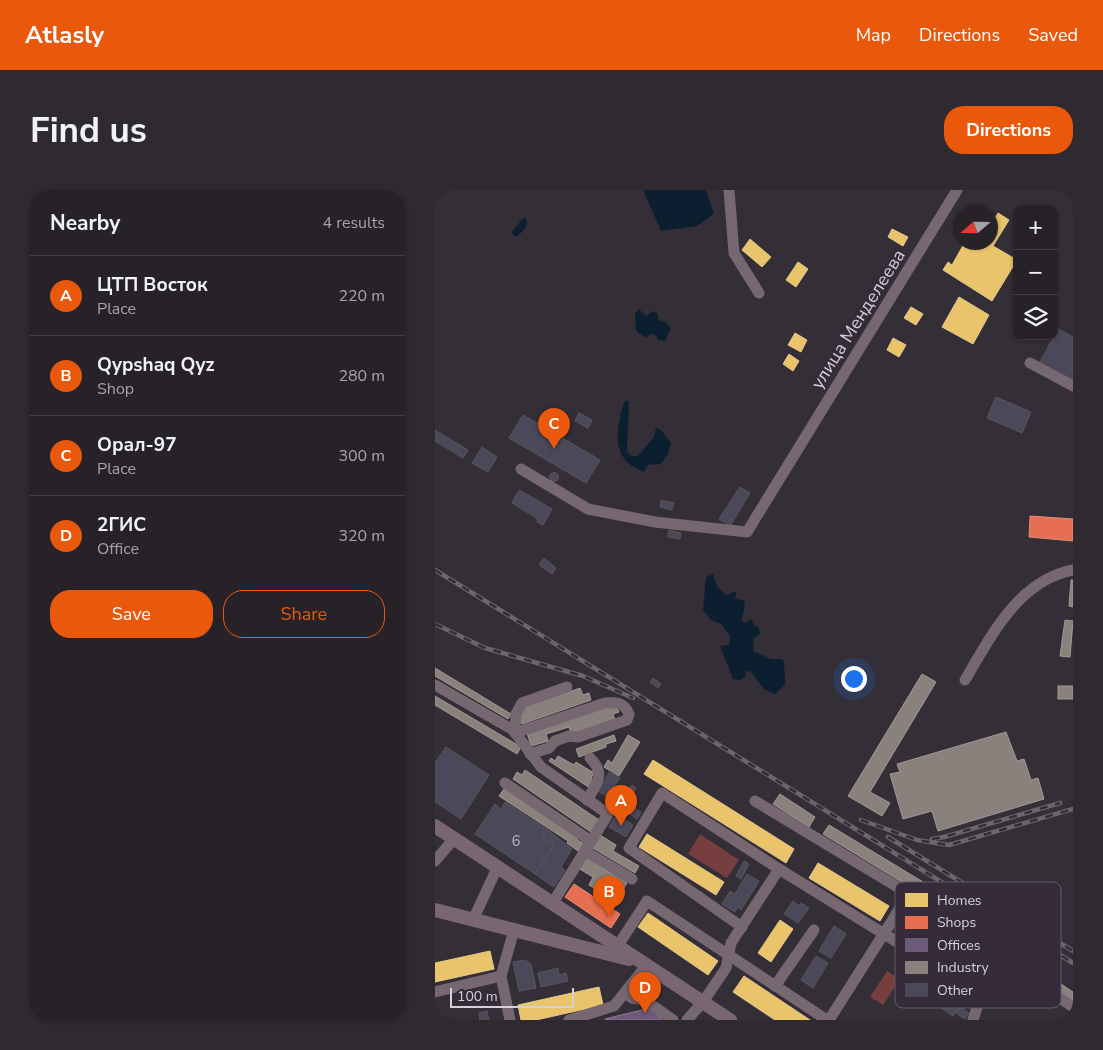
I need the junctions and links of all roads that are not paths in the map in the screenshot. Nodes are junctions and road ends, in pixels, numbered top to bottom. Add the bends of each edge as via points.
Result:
1 (729, 190) edge
2 (957, 190) edge
3 (759, 293) dead end
4 (1031, 363) dead end
5 (1073, 386) edge
6 (521, 469) dead end
7 (1073, 570) edge
8 (965, 680) dead end
9 (435, 685) edge
10 (567, 687) dead end
11 (515, 733) junction
12 (530, 754) junction
13 (591, 758) dead end
14 (505, 783) dead end
15 (587, 800) junction
16 (755, 801) dead end
17 (435, 826) edge
18 (454, 839) junction
19 (588, 846) junction
20 (436, 858) edge
21 (497, 868) junction
22 (779, 869) junction
23 (632, 879) dead end
24 (895, 886) edge
25 (552, 904) junction
26 (435, 910) edge
27 (895, 916) edge
28 (473, 920) junction
29 (742, 927) junction
30 (514, 930) junction
31 (814, 930) dead end
32 (884, 934) junction
33 (895, 941) edge
34 (617, 947) junction
35 (729, 956) junction
36 (642, 964) junction
37 (501, 976) junction
38 (775, 986) junction
39 (435, 992) edge
40 (625, 992) junction
41 (1061, 998) edge
42 (703, 1002) junction
43 (1073, 1006) edge
44 (977, 1008) edge
45 (510, 1020) edge
46 (569, 1020) edge
47 (673, 1020) edge
48 (687, 1020) edge
49 (730, 1020) edge
50 (828, 1020) edge
51 (973, 1020) edge

1 - 3 street via 734,253
2 - 6 street, улица Менделеева via 747,532 655,522 588,510
4 - 5 street
7 - 8 street via 1057,573 1031,590 1007,612
9 - 11 street
10 - 11 street via 522,703 516,714
11 - 12 street
11 - 12 street via 605,703 616,702 627,709 629,714 622,723 578,737 569,736 555,741 549,748
12 - 15 street via 541,767
13 - 15 street via 600,772
14 - 19 street
15 - 19 street via 608,814
16 - 24 street
17 - 18 main road
18 - 20 street
18 - 21 main road
19 - 23 street
19 - 25 street
21 - 25 main road
21 - 28 street
22 - 29 street
22 - 29 street via 662,793 629,848
22 - 32 street
25 - 34 main road
26 - 28 main road
27 - 32 street
28 - 30 main road
29 - 35 street via 731,943
30 - 36 main road
30 - 37 street
31 - 38 street
32 - 33 street
32 - 50 street
34 - 35 street via 647,901
34 - 36 main road
35 - 38 street
35 - 42 street via 726,968
36 - 40 street
36 - 42 main road
37 - 39 street
37 - 45 street
38 - 50 street
40 - 46 street via 614,1006
40 - 47 street via 632,998 645,1000
41 - 43 street
42 - 48 street
42 - 49 main road
44 - 51 street

